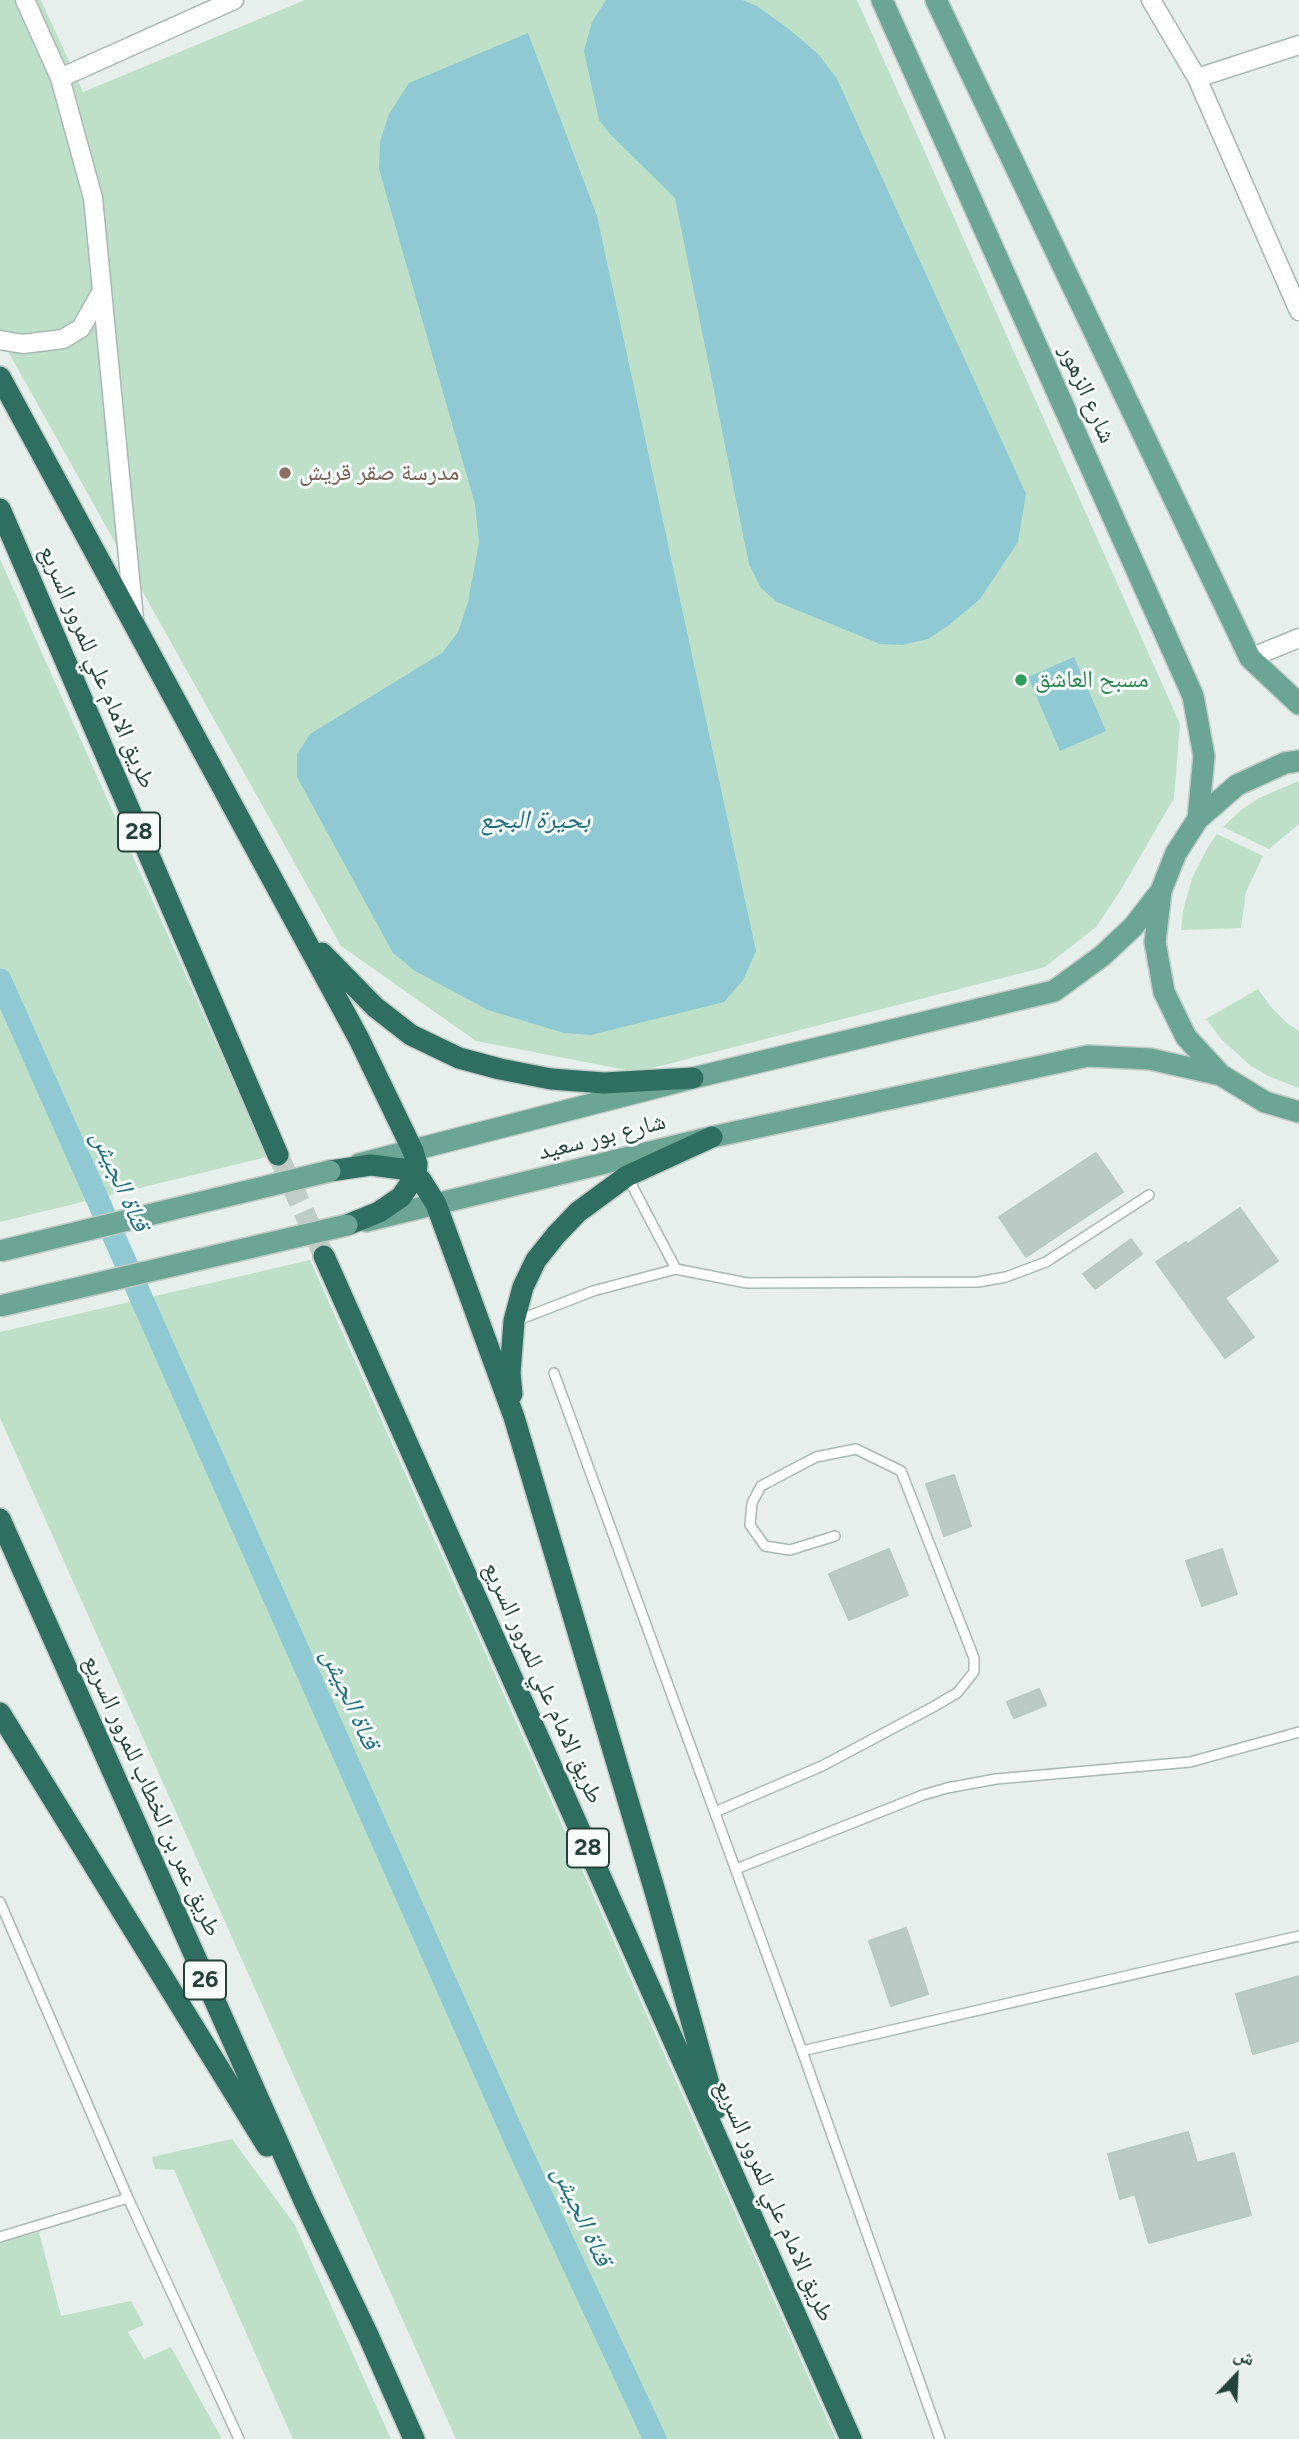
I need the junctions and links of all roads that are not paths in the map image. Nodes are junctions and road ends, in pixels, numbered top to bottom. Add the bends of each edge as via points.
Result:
1 (25, 0) edge
2 (234, 0) edge
3 (882, 0) edge
4 (936, 0) edge
5 (1151, 0) edge
6 (1299, 45) edge
7 (60, 78) junction
8 (1198, 78) junction
9 (102, 291) junction
10 (1299, 311) edge
11 (0, 340) edge
12 (0, 377) edge
13 (0, 509) edge
14 (135, 628) junction
15 (1299, 638) edge
16 (1250, 658) junction
17 (1299, 704) edge
18 (1299, 761) edge
19 (1198, 819) junction
20 (1161, 891) junction
21 (297, 924) junction
22 (1221, 1075) junction
23 (693, 1078) junction
24 (1299, 1112) edge
25 (712, 1137) junction
26 (414, 1151) junction
27 (278, 1155) tunnel mouth
28 (330, 1171) joint
29 (627, 1176) junction
30 (410, 1184) junction
31 (1150, 1195) dead end
32 (347, 1225) joint
33 (0, 1251) edge
34 (324, 1256) tunnel mouth
35 (676, 1269) junction
36 (0, 1306) edge
37 (514, 1321) junction
38 (554, 1373) dead end
39 (514, 1417) junction
40 (0, 1519) edge
41 (835, 1536) dead end
42 (0, 1713) edge
43 (1299, 1731) edge
44 (715, 1812) junction
45 (736, 1869) junction
46 (0, 1902) edge
47 (1299, 1936) edge
48 (802, 2050) junction
49 (735, 2178) junction
50 (128, 2198) junction
51 (305, 2203) junction
52 (0, 2237) edge
53 (239, 2439) edge
54 (414, 2439) edge
55 (851, 2439) edge
56 (940, 2439) edge

1 - 7 street
2 - 7 street
3 - 19 main road, شارع الزهور via 1193,696 1204,756
4 - 16 main road, شارع الزهور
5 - 8 street
6 - 8 street
7 - 9 street via 93,198
8 - 10 street
9 - 11 street via 81,328 64,339 23,344
9 - 14 street
12 - 14 highway
13 - 27 highway, طريق الامام علي للمرور السريع / 28
14 - 21 highway
15 - 16 street
16 - 17 main road, شارع الزهور
18 - 19 main road via 1237,785
19 - 20 main road via 1176,853
20 - 22 main road via 1155,942 1164,992 1186,1037
20 - 23 main road, شارع بور سعيد via 1102,956 1054,991
21 - 23 highway via 375,1007 411,1035 459,1058 551,1079 604,1083
21 - 26 highway
22 - 24 main road via 1265,1102
22 - 25 main road, شارع بور سعيد via 1150,1059 1088,1056
23 - 26 main road, شارع بور سعيد
25 - 29 highway
25 - 30 main road, شارع بور سعيد
26 - 30 highway via 417,1164
28 - 30 highway via 371,1165
28 - 33 main road, bridge
29 - 35 lane
29 - 37 highway via 578,1212 543,1252 523,1287
30 - 32 highway via 387,1208
30 - 39 highway
31 - 35 lane via 1046,1262 978,1282 747,1283
32 - 36 main road, bridge
34 - 49 highway, طريق الامام علي للمرور السريع / 28
35 - 37 lane
37 - 39 highway via 510,1373
38 - 44 lane
39 - 49 highway
40 - 51 highway, طريق عمر بن الخطاب للمرور السريع / 26
41 - 44 lane via 790,1550 765,1546 750,1525 752,1503 761,1486 816,1457 856,1448 901,1471 974,1658 974,1672 957,1693 933,1707 822,1766
42 - 51 highway
43 - 45 lane via 1190,1762 996,1779 947,1788
44 - 45 lane
45 - 48 lane
46 - 50 lane
47 - 48 lane
48 - 56 lane
49 - 55 highway, طريق الامام علي للمرور السريع / 28
50 - 52 lane
50 - 53 lane
51 - 54 highway, طريق عمر بن الخطاب للمرور السريع / 26

